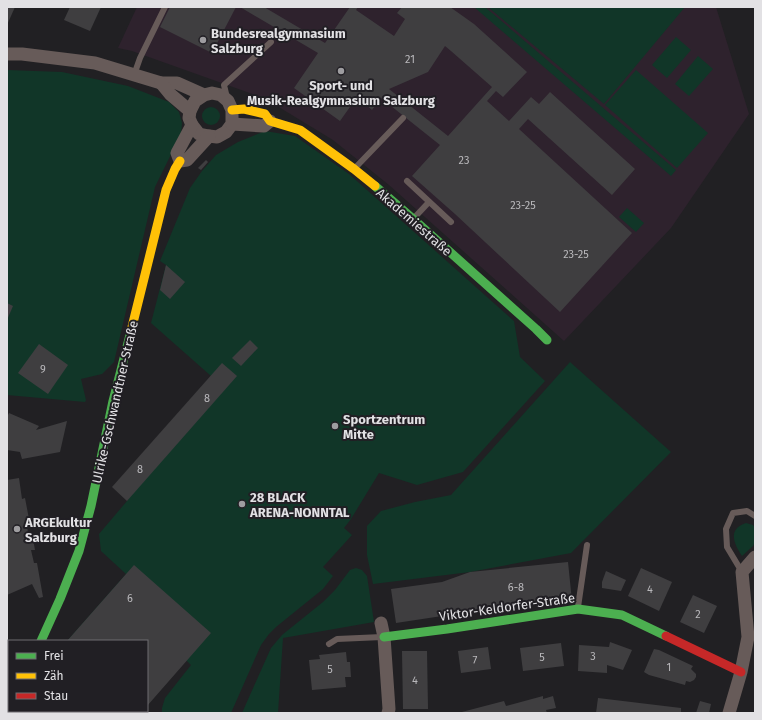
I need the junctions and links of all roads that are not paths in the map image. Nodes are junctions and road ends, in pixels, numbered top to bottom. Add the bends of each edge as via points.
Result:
1 (165, 7) edge
2 (271, 42) dead end
3 (7, 54) edge
4 (134, 75) junction
5 (162, 83) junction
6 (204, 95) junction
7 (230, 106) junction
8 (190, 111) junction
9 (403, 118) dead end
10 (270, 121) junction
11 (232, 124) junction
12 (192, 125) junction
13 (209, 136) junction
14 (180, 161) junction
15 (354, 169) junction
16 (407, 182) dead end
17 (429, 202) junction
18 (413, 220) junction
19 (451, 222) dead end
20 (547, 340) dead end
21 (755, 516) edge
22 (587, 545) dead end
23 (755, 557) edge
24 (742, 572) junction
25 (578, 609) junction
26 (381, 623) dead end
27 (384, 637) junction
28 (41, 640) edge
29 (328, 644) dead end
30 (741, 672) junction
31 (388, 713) edge
32 (729, 713) edge

1 - 4 lane
2 - 7 lane via 224,85
3 - 4 street, Akademiestraße via 95,63
4 - 5 street, Akademiestraße
5 - 6 street, Akademiestraße via 177,83
5 - 8 street via 170,94
6 - 7 street, Akademiestraße via 212,93 221,96
6 - 8 street via 195,102
7 - 10 street, Akademiestraße via 265,114
7 - 11 street
8 - 12 street
9 - 15 lane
10 - 11 street, Akademiestraße via 264,126
10 - 15 street, Akademiestraße via 300,130
11 - 13 street via 226,132 217,137
12 - 13 street via 199,134
12 - 14 street, Ulrike-Gschwandtner-Straße via 177,153
13 - 14 street, Ulrike-Gschwandtner-Straße via 187,160
14 - 28 street, Ulrike-Gschwandtner-Straße via 166,190 79,551
15 - 18 street, Akademiestraße
16 - 17 lane
17 - 18 lane
17 - 19 lane
18 - 20 street, Akademiestraße
21 - 24 lane via 747,511 733,513 726,529 727,547
22 - 25 lane
23 - 24 street
24 - 30 street via 748,637
25 - 27 street, Viktor-Keldorfer-Straße
25 - 30 street, Viktor-Keldorfer-Straße via 622,614
26 - 27 street
27 - 29 lane via 337,639
27 - 31 street
30 - 32 street

